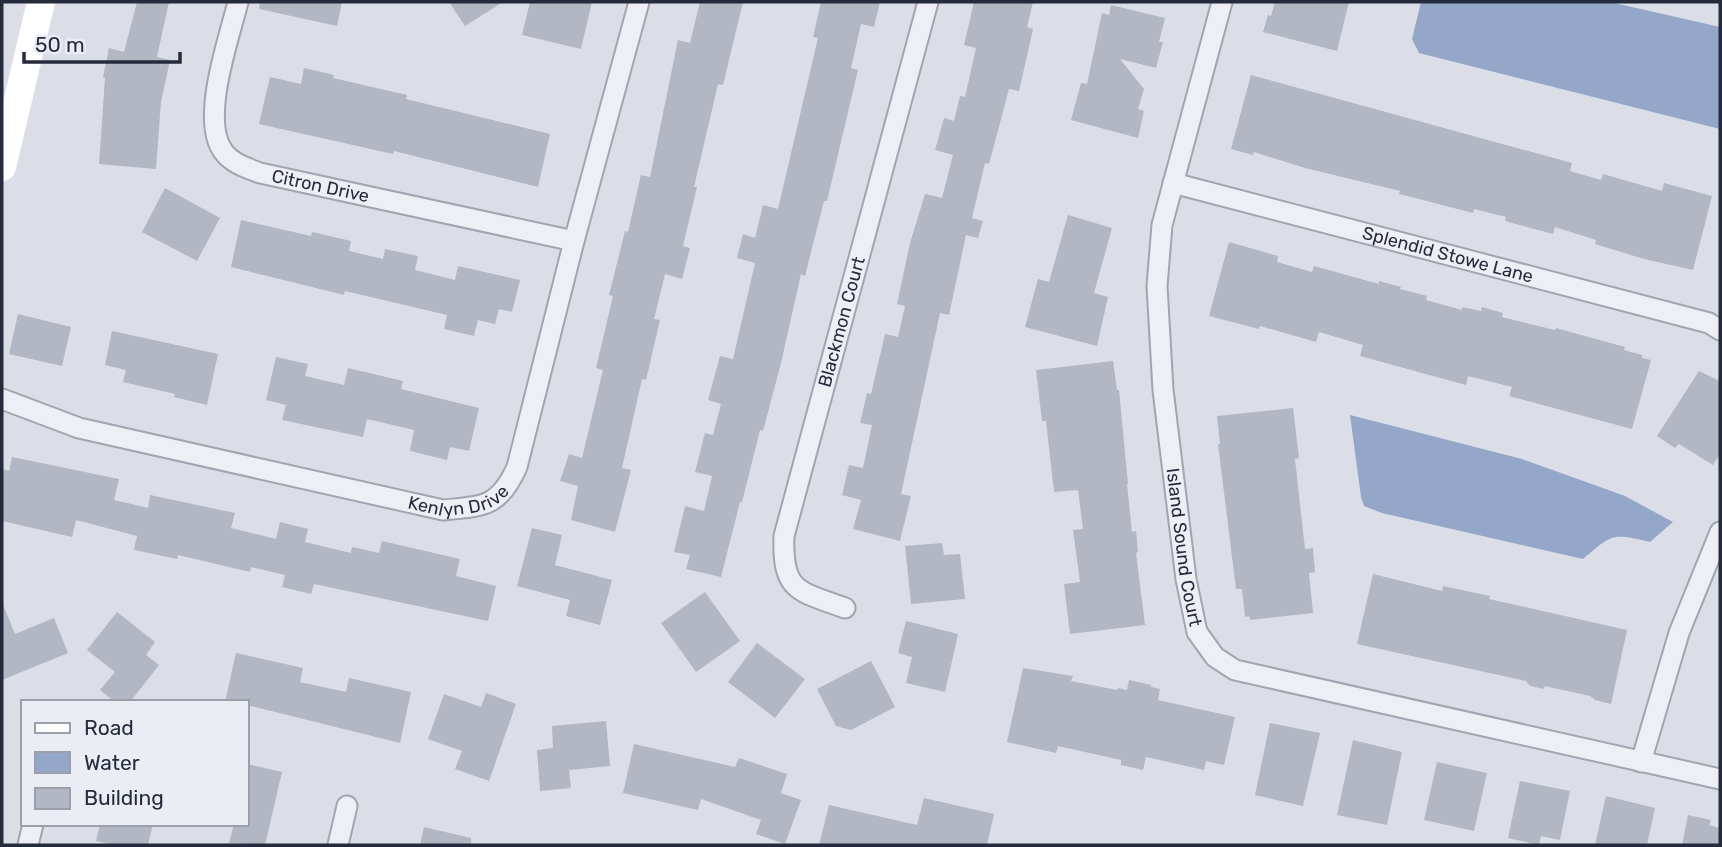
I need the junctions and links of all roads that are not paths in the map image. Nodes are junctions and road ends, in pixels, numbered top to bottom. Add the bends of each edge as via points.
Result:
1 (41, 2) edge
2 (238, 2) edge
3 (639, 2) edge
4 (928, 2) edge
5 (1222, 2) edge
6 (2, 167) edge
7 (1173, 183) junction
8 (575, 242) junction
9 (1720, 330) edge
10 (2, 399) edge
11 (1720, 532) edge
12 (845, 608) dead end
13 (1641, 762) junction
14 (1720, 779) edge
15 (347, 806) dead end
16 (33, 826) edge
17 (28, 845) edge
18 (338, 845) edge

1 - 6 street
2 - 8 street, Citron Drive via 213,121 223,153 239,165
3 - 8 street, Kenlyn Drive
4 - 12 street, Blackmon Court via 783,536 788,578 799,592
5 - 7 street, Island Sound Court
7 - 9 street, Splendid Stowe Lane via 1542,278 1709,323
7 - 13 street, Island Sound Court via 1162,225 1157,286 1163,390 1186,579 1197,632 1215,657 1235,670 1269,679
8 - 10 street, Kenlyn Drive via 517,467 508,487 494,501 473,507 443,510 93,431
11 - 13 street via 1679,633
13 - 14 street, Island Sound Court
15 - 18 street
16 - 17 street

